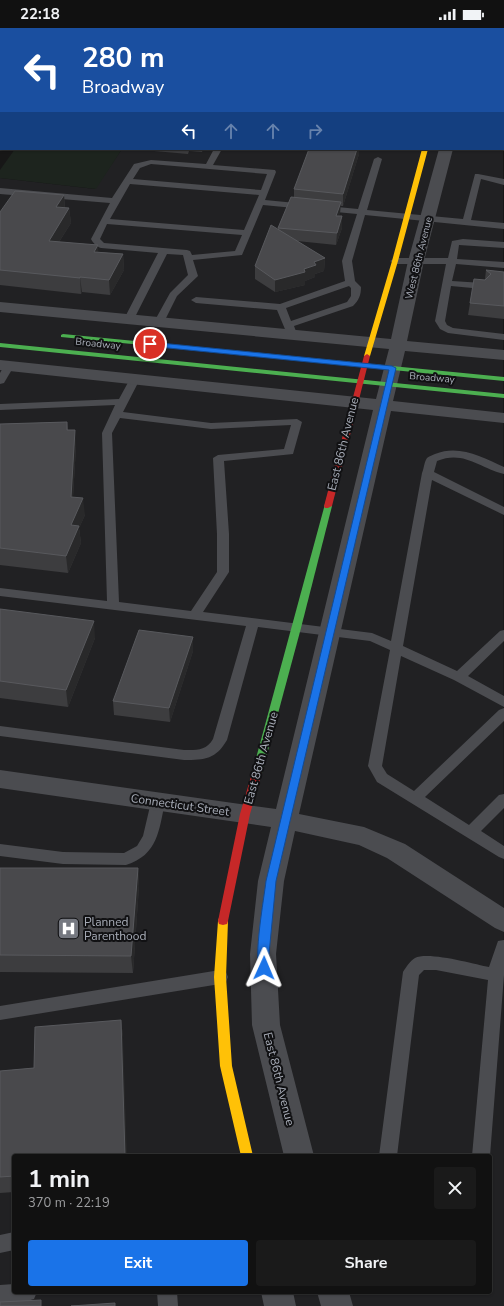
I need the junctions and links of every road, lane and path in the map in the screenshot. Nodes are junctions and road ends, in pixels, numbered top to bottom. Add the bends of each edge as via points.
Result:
1 (217, 150) edge
2 (425, 150) edge
3 (446, 150) edge
4 (378, 159) dead end
5 (208, 167) junction
6 (128, 181) junction
7 (504, 182) edge
8 (0, 191) edge
9 (264, 193) junction
10 (115, 201) junction
11 (260, 202) junction
12 (362, 211) junction
13 (407, 216) junction
14 (429, 218) junction
15 (104, 221) junction
16 (466, 223) junction
17 (504, 226) edge
18 (247, 233) junction
19 (504, 245) edge
20 (164, 251) junction
21 (188, 258) junction
22 (395, 261) junction
23 (451, 261) junction
24 (416, 262) junction
25 (504, 265) edge
26 (350, 282) junction
27 (448, 283) junction
28 (483, 286) edge
29 (196, 300) dead end
30 (0, 307) edge
31 (281, 307) junction
32 (129, 319) junction
33 (159, 322) junction
34 (290, 330) junction
35 (52, 335) dead end
36 (504, 337) edge
37 (370, 342) junction
38 (0, 345) edge
39 (398, 345) junction
40 (504, 356) edge
41 (364, 366) junction
42 (3, 371) edge
43 (135, 379) junction
44 (504, 379) edge
45 (359, 382) junction
46 (388, 386) junction
47 (504, 396) edge
48 (122, 402) junction
49 (354, 402) junction
50 (0, 407) edge
51 (116, 414) junction
52 (504, 418) edge
53 (504, 471) edge
54 (428, 473) junction
55 (504, 512) edge
56 (0, 592) edge
57 (113, 606) junction
58 (195, 616) junction
59 (253, 622) junction
60 (297, 628) junction
61 (331, 632) junction
62 (504, 634) edge
63 (396, 647) junction
64 (459, 676) junction
65 (504, 702) edge
66 (504, 713) edge
67 (0, 731) edge
68 (0, 779) edge
69 (415, 798) junction
70 (504, 799) edge
71 (158, 802) junction
72 (245, 814) junction
73 (286, 820) junction
74 (471, 832) junction
75 (0, 850) edge
76 (504, 853) edge
77 (501, 914) edge
78 (504, 946) edge
79 (496, 975) junction
80 (220, 977) junction
81 (0, 1013) edge
82 (246, 1154) edge
83 (298, 1154) edge
84 (388, 1154) edge
85 (481, 1154) edge
86 (12, 1241) edge
87 (0, 1244) edge
88 (12, 1294) edge
89 (167, 1294) edge
90 (277, 1294) edge
91 (334, 1294) edge
92 (0, 1295) edge
93 (168, 1306) edge
94 (280, 1306) edge
95 (337, 1306) edge

1 - 5 lane
2 - 13 street, West 86th Avenue
3 - 14 street, West 86th Avenue
4 - 12 lane
5 - 6 lane via 151,162 137,166
5 - 9 lane via 272,172
6 - 9 lane
6 - 10 lane
7 - 16 lane via 478,176
8 - 10 lane
9 - 11 lane
10 - 15 lane
11 - 12 lane
11 - 18 lane
12 - 13 lane
12 - 26 lane via 347,261
13 - 14 lane
13 - 22 street, West 86th Avenue
14 - 16 lane
14 - 24 street, West 86th Avenue
15 - 18 lane
15 - 20 lane via 95,238 101,245
16 - 17 lane
18 - 21 lane via 239,253
19 - 23 lane via 455,243
20 - 21 lane via 186,253
20 - 32 lane
21 - 33 lane via 193,276 173,295
22 - 24 lane
22 - 37 street, West 86th Avenue
23 - 24 lane
23 - 25 lane
23 - 27 lane
24 - 39 street, West 86th Avenue
26 - 31 lane
26 - 34 lane via 356,287 356,292 350,304
27 - 28 lane
27 - 36 lane via 440,321 443,327 451,332
29 - 31 lane
30 - 32 street
31 - 34 lane
32 - 33 street
33 - 34 street
34 - 37 street
35 - 41 street, Broadway
37 - 39 street
37 - 41 street, West 86th Avenue
38 - 45 street, Broadway
39 - 40 street
39 - 46 street, West 86th Avenue
41 - 45 street, East 86th Avenue
41 - 46 street, Broadway
42 - 43 street
43 - 48 lane
43 - 49 street
44 - 46 street, Broadway
45 - 46 street, Broadway
45 - 49 street, East 86th Avenue
46 - 47 street, Broadway
46 - 49 street
46 - 52 street
46 - 61 street, East 86th Avenue
48 - 50 lane
48 - 51 lane
49 - 60 street, East 86th Avenue
51 - 57 lane via 107,434
51 - 58 lane via 211,426 297,422 289,452 218,458 223,572
53 - 54 lane via 454,452 441,454 432,459
54 - 55 lane
54 - 63 lane
56 - 57 lane
57 - 58 lane
58 - 59 lane
59 - 60 lane
59 - 67 lane via 220,740 214,749 203,756
60 - 61 lane
60 - 72 street, East 86th Avenue
61 - 63 lane via 372,637
61 - 73 street, East 86th Avenue
62 - 64 lane
63 - 64 lane
63 - 69 lane via 375,766 382,778
64 - 65 lane
66 - 69 lane
68 - 71 street, Connecticut Street
69 - 74 lane
70 - 74 lane
71 - 72 street, Connecticut Street
71 - 75 lane via 150,836 142,850 126,859 63,858
72 - 73 street, Connecticut Street
72 - 80 street, East 86th Avenue via 224,912
73 - 77 street, Connecticut Street via 364,837 396,851
73 - 83 street, East 86th Avenue via 271,881 263,954 265,1009 266,1025
74 - 76 lane
78 - 79 lane
79 - 84 lane via 436,963 421,963 411,972
79 - 85 lane
80 - 81 lane
80 - 82 street, East 86th Avenue via 226,1066
86 - 87 lane
88 - 92 lane
89 - 93 lane
90 - 94 street
91 - 95 street

